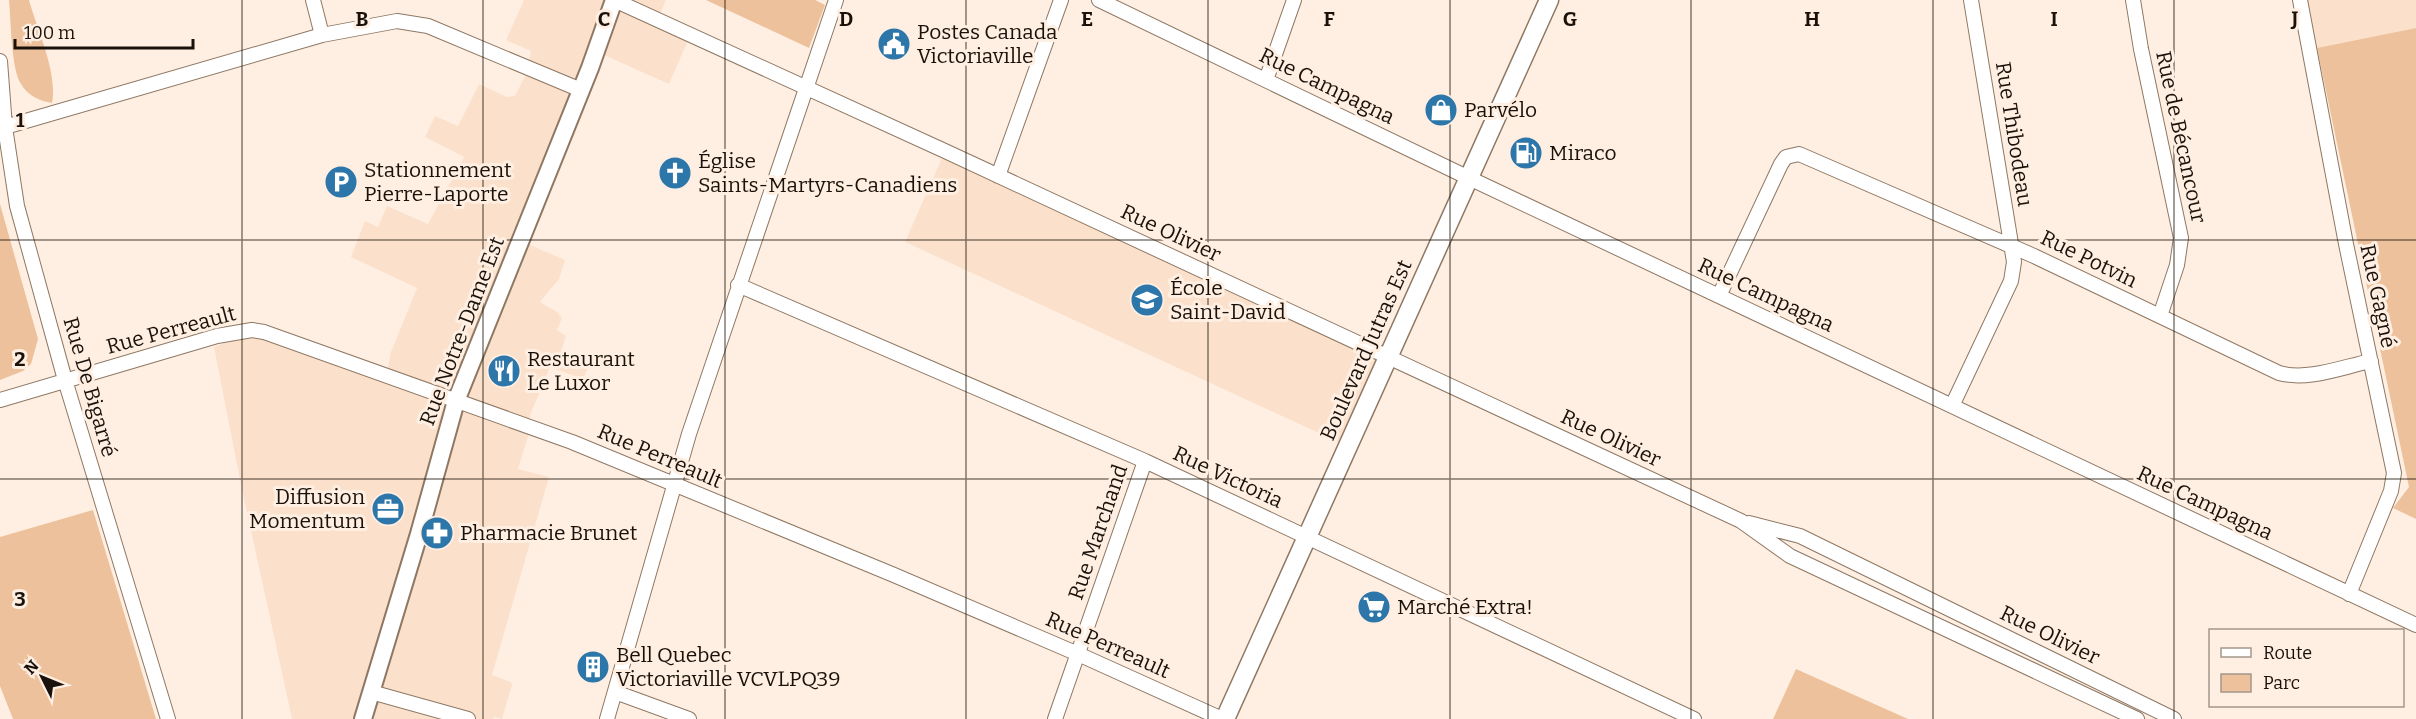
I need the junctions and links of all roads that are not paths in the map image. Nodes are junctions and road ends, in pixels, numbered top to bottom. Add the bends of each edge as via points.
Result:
1 (313, 0) edge
2 (614, 0) edge
3 (836, 0) edge
4 (1060, 0) edge
5 (1099, 0) edge
6 (1294, 0) edge
7 (1548, 0) edge
8 (1971, 0) edge
9 (2133, 0) edge
10 (2300, 0) edge
11 (322, 35) junction
12 (0, 61) edge
13 (1266, 80) junction
14 (807, 88) junction
15 (581, 90) junction
16 (5, 127) junction
17 (998, 176) junction
18 (1468, 178) junction
19 (2010, 245) junction
20 (738, 285) junction
21 (1719, 296) junction
22 (2160, 316) junction
23 (1388, 357) junction
24 (2371, 361) junction
25 (64, 380) junction
26 (0, 400) edge
27 (456, 401) junction
28 (1952, 406) junction
29 (1145, 462) junction
30 (674, 484) junction
31 (1741, 521) junction
32 (1307, 537) junction
33 (2349, 594) junction
34 (2416, 625) edge
35 (1078, 654) junction
36 (371, 692) junction
37 (615, 692) junction
38 (168, 719) edge
39 (363, 719) edge
40 (468, 719) edge
41 (607, 719) edge
42 (689, 719) edge
43 (1055, 719) edge
44 (1224, 719) edge
45 (1694, 719) edge
46 (2138, 719) edge
47 (2174, 719) edge

1 - 11 street
2 - 14 street, Rue Olivier
2 - 15 street, Rue Notre-Dame Est
3 - 14 street
4 - 17 street
5 - 13 street, Rue Campagna
6 - 13 street
7 - 18 main road, Boulevard Jutras Est
8 - 19 street, Rue Thibodeau
9 - 22 street, Rue de Bécancour via 2181,238 2177,265
10 - 24 street, Rue Gagné
11 - 15 street via 397,21 428,26
11 - 16 street
12 - 16 street, Rue De Bigarré
13 - 18 street, Rue Campagna
14 - 17 street, Rue Olivier
14 - 20 street
15 - 27 street, Rue Notre-Dame Est
16 - 25 street, Rue De Bigarré via 17,206
17 - 23 street, Rue Olivier
18 - 21 street, Rue Campagna
18 - 23 main road, Boulevard Jutras Est
19 - 21 street, Rue Potvin via 1799,154 1792,155 1781,164
19 - 22 street, Rue Potvin
19 - 28 street, Rue Thibodeau via 2014,262 2011,281
20 - 29 street, Rue Victoria
20 - 30 street
21 - 28 street, Rue Campagna
22 - 24 street, Rue Potvin via 2293,377
23 - 31 street, Rue Olivier
23 - 32 main road, Boulevard Jutras Est
24 - 33 street, Rue Gagné via 2394,473 2391,491
25 - 26 street, Rue Perreault
25 - 27 street, Rue Perreault via 217,336 255,330
25 - 38 street, Rue De Bigarré
27 - 30 street, Rue Perreault
27 - 36 street, Rue Notre-Dame Est
28 - 33 street, Rue Campagna
29 - 32 street, Rue Victoria
29 - 35 street, Rue Marchand
30 - 35 street, Rue Perreault
30 - 37 street
31 - 46 street, Rue Olivier via 1790,556
31 - 47 street, Rue Olivier via 1800,537
32 - 44 main road, Boulevard Jutras Est
32 - 45 street, Rue Victoria
33 - 34 street, Rue Campagna
35 - 43 street, Rue Marchand
35 - 44 street, Rue Perreault
36 - 39 street, Rue Notre-Dame Est
36 - 40 street
37 - 41 street
37 - 42 street

